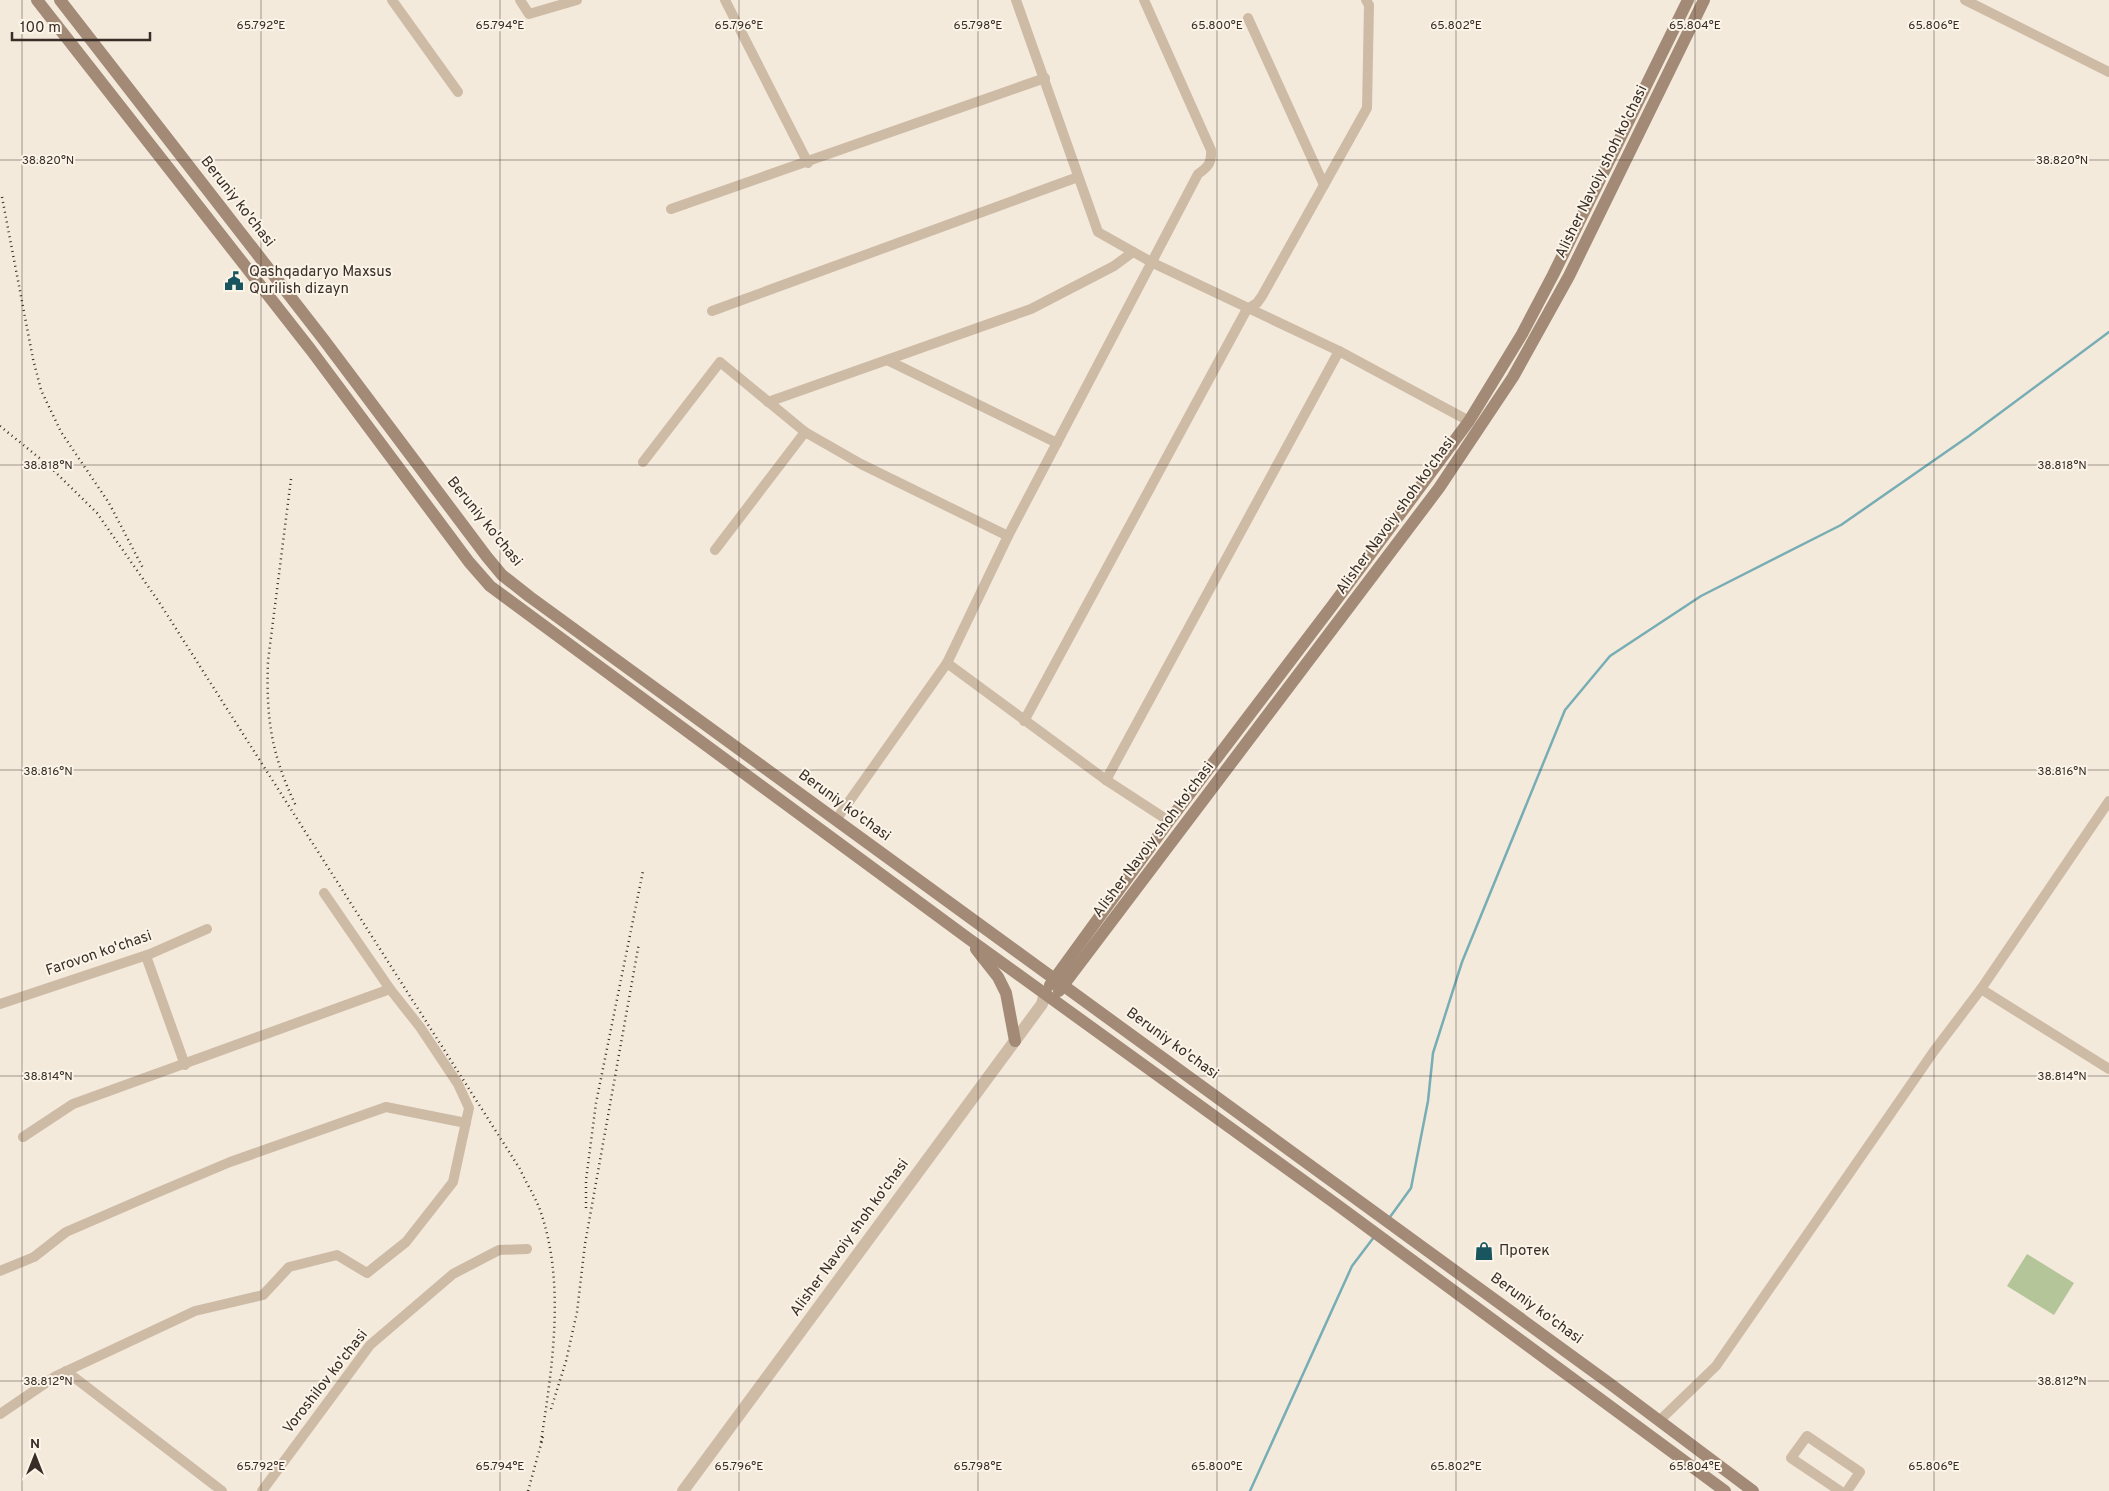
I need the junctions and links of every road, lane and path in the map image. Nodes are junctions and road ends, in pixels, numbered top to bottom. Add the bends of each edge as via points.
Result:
1 (37, 0) edge
2 (60, 0) edge
3 (392, 0) edge
4 (520, 0) edge
5 (578, 0) edge
6 (726, 0) edge
7 (1016, 0) edge
8 (1144, 0) edge
9 (1366, 0) edge
10 (1688, 0) edge
11 (1704, 0) edge
12 (1965, 0) edge
13 (1248, 18) dead end
14 (2109, 72) edge
15 (1045, 78) junction
16 (458, 92) dead end
17 (808, 163) junction
18 (1078, 177) junction
19 (1324, 185) junction
20 (671, 210) dead end
21 (1133, 252) junction
22 (1153, 263) junction
23 (1247, 308) junction
24 (712, 311) dead end
25 (324, 340) junction
26 (311, 350) junction
27 (1339, 350) junction
28 (887, 360) junction
29 (768, 402) junction
30 (1470, 421) junction
31 (805, 432) junction
32 (1057, 443) junction
33 (643, 462) dead end
34 (1008, 536) junction
35 (715, 550) dead end
36 (947, 663) junction
37 (1024, 721) junction
38 (1106, 780) junction
39 (2109, 801) edge
40 (836, 820) junction
41 (1168, 821) junction
42 (324, 893) dead end
43 (207, 929) dead end
44 (969, 940) junction
45 (146, 956) junction
46 (1059, 982) junction
47 (390, 989) junction
48 (1981, 989) junction
49 (1046, 998) junction
50 (0, 1004) edge
51 (1015, 1041) junction
52 (185, 1065) junction
53 (2109, 1069) edge
54 (466, 1123) junction
55 (23, 1137) dead end
56 (527, 1249) dead end
57 (0, 1271) edge
58 (1496, 1300) junction
59 (1486, 1315) junction
60 (66, 1371) junction
61 (0, 1414) edge
62 (1659, 1421) junction
63 (222, 1491) edge
64 (262, 1491) edge
65 (683, 1491) edge
66 (1725, 1491) edge
67 (1753, 1491) edge
68 (1840, 1491) edge
69 (1847, 1491) edge

1 - 26 main road
2 - 25 main road, Beruniy ko'chasi
3 - 16 street
4 - 5 street via 529,14
6 - 17 street
7 - 15 street
8 - 22 street via 1211,150 1212,159 1210,165 1198,174
9 - 19 street via 1369,5 1367,108
10 - 30 main road, Alisher Navoiy shoh ko'chasi via 1549,284
11 - 46 main road, Alisher Navoiy shoh ko'chasi via 1569,276 1513,377 1439,488
12 - 14 street
13 - 19 street
15 - 17 street
15 - 18 street
17 - 20 street
18 - 21 street via 1098,232
18 - 24 street
19 - 23 street via 1262,296
21 - 22 street
21 - 28 street via 1114,266 1031,308
22 - 23 street
22 - 32 street
23 - 27 street
23 - 37 street
25 - 26 main road
25 - 40 main road, Beruniy ko'chasi via 502,574
26 - 44 main road via 490,586
27 - 30 street
27 - 38 street
28 - 29 street
28 - 32 street
29 - 31 street
29 - 33 street via 720,362
30 - 41 main road, Alisher Navoiy shoh ko'chasi
31 - 34 street via 861,464
31 - 35 street
32 - 34 street
34 - 36 street
36 - 37 street
36 - 40 street
37 - 38 street
38 - 41 street
39 - 48 street
40 - 46 main road, Beruniy ko'chasi
41 - 46 main road, Alisher Navoiy shoh ko'chasi
42 - 47 street
43 - 45 street, Farovon ko'chasi
44 - 49 main road
44 - 51 main road via 998,977 1006,993
45 - 50 street, Farovon ko'chasi
45 - 52 street
46 - 49 main road, Alisher Navoiy shoh ko'chasi
46 - 58 main road, Beruniy ko'chasi
47 - 52 street
47 - 54 street via 458,1084 469,1108
48 - 53 street
48 - 62 street via 1934,1051 1716,1366
49 - 51 street, Alisher Navoiy shoh ko'chasi
49 - 59 main road
51 - 65 street, Alisher Navoiy shoh ko'chasi
52 - 55 street via 73,1104
54 - 57 street via 386,1107 230,1162 154,1194 66,1232 34,1257
54 - 60 street via 453,1182 406,1242 366,1273 337,1255 288,1267 263,1295 196,1311
56 - 64 street, Voroshilov ko'chasi via 499,1250 453,1274 370,1346
58 - 59 main road
58 - 62 main road, Beruniy ko'chasi
59 - 66 main road
60 - 61 street
60 - 63 street
62 - 67 main road, Beruniy ko'chasi
68 - 69 street via 1791,1458 1807,1436 1860,1472

